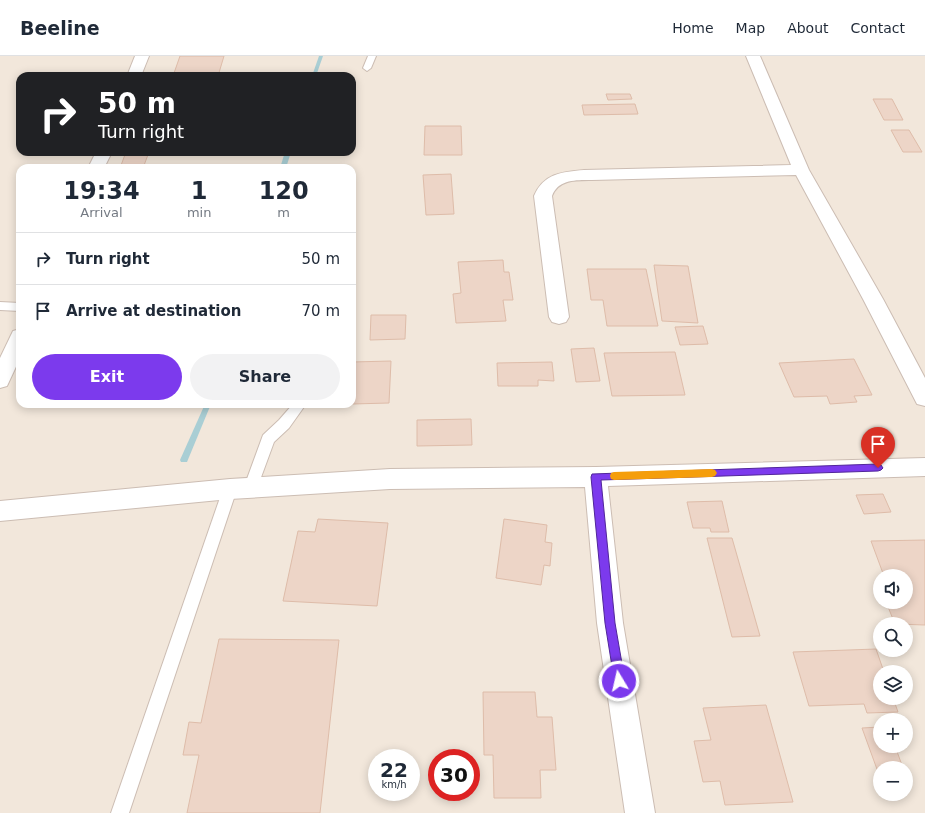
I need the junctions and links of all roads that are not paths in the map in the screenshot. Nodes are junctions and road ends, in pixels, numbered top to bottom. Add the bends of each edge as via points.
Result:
1 (142, 56) edge
2 (372, 56) edge
3 (753, 56) edge
4 (367, 68) dead end
5 (136, 72) edge
6 (801, 170) junction
7 (0, 306) edge
8 (16, 307) edge
9 (559, 317) dead end
10 (16, 345) edge
11 (0, 380) edge
12 (925, 398) edge
13 (297, 408) edge
14 (925, 467) edge
15 (596, 477) junction
16 (240, 488) junction
17 (0, 511) edge
18 (120, 813) edge
19 (640, 813) edge

1 - 5 street
2 - 4 lane
3 - 6 street
6 - 9 street via 558,179 546,188 543,196
6 - 12 street
7 - 8 lane
10 - 11 street
13 - 16 lane via 268,439
14 - 15 street
15 - 16 street via 390,479
15 - 19 street via 610,623
16 - 17 street
16 - 18 lane

